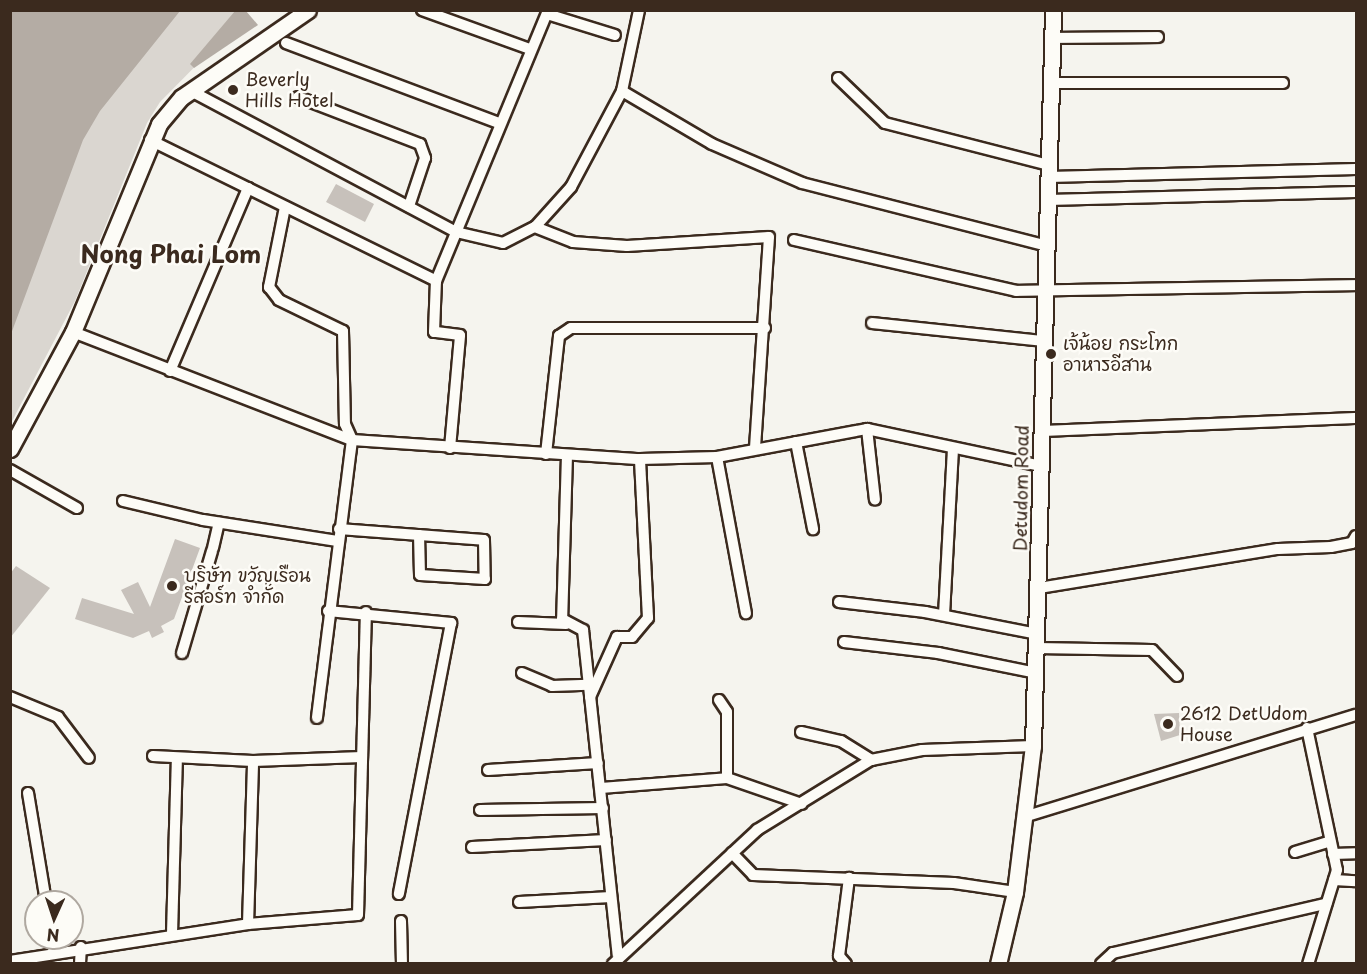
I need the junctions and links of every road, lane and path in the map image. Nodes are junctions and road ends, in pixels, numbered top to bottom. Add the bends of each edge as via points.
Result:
1 (308, 10) edge
2 (422, 10) edge
3 (639, 10) edge
4 (1053, 10) edge
5 (547, 12) edge
6 (615, 35) dead end
7 (1158, 37) dead end
8 (1052, 38) junction
9 (286, 43) dead end
10 (530, 49) junction
11 (838, 78) dead end
12 (1051, 83) junction
13 (1283, 83) dead end
14 (191, 91) junction
15 (622, 91) junction
16 (298, 97) dead end
17 (498, 123) junction
18 (150, 140) junction
19 (1356, 169) edge
20 (1049, 171) junction
21 (248, 189) junction
22 (1356, 192) edge
23 (1048, 200) junction
24 (409, 206) junction
25 (285, 207) junction
26 (535, 227) junction
27 (456, 232) junction
28 (794, 240) dead end
29 (1047, 246) junction
30 (436, 281) junction
31 (1356, 285) edge
32 (1046, 291) junction
33 (872, 323) dead end
34 (765, 328) junction
35 (73, 332) junction
36 (1044, 341) junction
37 (170, 372) junction
38 (1356, 418) edge
39 (867, 429) junction
40 (1042, 430) junction
41 (352, 440) junction
42 (796, 442) junction
43 (450, 448) junction
44 (755, 448) junction
45 (10, 449) edge
46 (953, 450) junction
47 (546, 454) junction
48 (567, 455) junction
49 (717, 457) junction
50 (640, 459) junction
51 (1041, 466) junction
52 (10, 470) edge
53 (875, 500) dead end
54 (123, 501) dead end
55 (77, 508) dead end
56 (219, 523) junction
57 (339, 529) junction
58 (813, 529) dead end
59 (419, 535) junction
60 (1356, 536) edge
61 (337, 541) junction
62 (1039, 588) junction
63 (839, 602) dead end
64 (328, 610) junction
65 (366, 612) junction
66 (746, 613) dead end
67 (944, 615) junction
68 (518, 622) dead end
69 (566, 624) junction
70 (1037, 641) junction
71 (844, 642) dead end
72 (182, 653) dead end
73 (522, 673) dead end
74 (1036, 673) junction
75 (1177, 676) dead end
76 (588, 685) junction
77 (10, 697) edge
78 (589, 697) junction
79 (718, 700) dead end
80 (1356, 715) edge
81 (317, 718) dead end
82 (1307, 728) junction
83 (801, 732) dead end
84 (1033, 746) junction
85 (153, 756) dead end
86 (362, 757) junction
87 (89, 758) dead end
88 (177, 758) junction
89 (871, 760) junction
90 (253, 761) junction
91 (598, 763) junction
92 (488, 770) dead end
93 (727, 778) junction
94 (601, 788) junction
95 (28, 793) dead end
96 (802, 804) junction
97 (603, 808) junction
98 (480, 810) dead end
99 (1027, 816) junction
100 (606, 840) junction
101 (1330, 841) junction
102 (472, 847) dead end
103 (1295, 852) dead end
104 (732, 853) junction
105 (1333, 854) junction
106 (1356, 854) edge
107 (849, 878) junction
108 (1334, 880) junction
109 (1356, 881) edge
110 (44, 890) edge
111 (1016, 892) junction
112 (399, 894) dead end
113 (611, 897) junction
114 (519, 902) dead end
115 (1326, 904) junction
116 (401, 921) dead end
117 (248, 924) junction
118 (172, 934) junction
119 (84, 947) edge
120 (65, 950) edge
121 (54, 952) joint
122 (615, 959) edge
123 (10, 961) edge
124 (402, 963) edge
125 (846, 963) edge
126 (998, 963) edge
127 (1101, 963) edge
128 (1308, 963) edge

1 - 14 main road
2 - 10 street
3 - 15 street
4 - 8 main road, Detudom Road
5 - 6 street
5 - 10 street
7 - 8 street
8 - 12 main road, Detudom Road
9 - 17 street
10 - 17 street
11 - 20 street via 885,123
12 - 13 street
12 - 20 main road, Detudom Road
14 - 18 main road via 159,124
14 - 24 street
15 - 26 street via 571,188
15 - 29 street via 712,144 802,183
16 - 24 street via 420,144 425,158
17 - 27 street
18 - 21 street
18 - 35 main road
19 - 20 street
20 - 23 main road, Detudom Road
21 - 25 street
21 - 37 street
22 - 23 street
23 - 29 main road, Detudom Road
24 - 27 street
25 - 30 street
25 - 41 street via 269,287 279,300 343,331 345,423
26 - 27 street via 503,243
26 - 34 street via 573,242 627,246 769,237
27 - 30 street
28 - 32 street via 962,282
29 - 32 main road, Detudom Road
30 - 43 street via 434,332 460,335
31 - 32 street
32 - 36 main road, Detudom Road
33 - 36 street
34 - 44 street
34 - 47 street via 571,328 559,336
35 - 37 street
35 - 45 main road
36 - 40 main road, Detudom Road
37 - 41 street
38 - 40 street
39 - 42 street
39 - 46 street
39 - 53 street
40 - 51 main road, Detudom Road
41 - 43 street
41 - 57 street
42 - 44 street
42 - 58 street
43 - 47 street
44 - 49 street
46 - 51 street
46 - 67 street
47 - 48 street
48 - 50 street
48 - 69 street via 562,619
49 - 50 street
49 - 66 street
50 - 78 street via 648,618 632,637 617,637
51 - 62 main road, Detudom Road
52 - 55 street
54 - 56 street
56 - 61 street
56 - 72 street
57 - 59 street
57 - 61 street
59 - 59 street via 484,540 485,579 420,575
60 - 62 street via 1352,543 1331,547 1278,549
61 - 64 street
62 - 70 main road, Detudom Road
63 - 67 street
64 - 65 street
64 - 81 street
65 - 86 street
65 - 112 street via 451,623
67 - 70 street
68 - 69 street
69 - 76 street via 583,630
70 - 74 main road, Detudom Road
70 - 75 street via 1152,650
71 - 74 street via 938,653
73 - 76 street via 552,686
74 - 84 main road, Detudom Road
76 - 78 street
77 - 87 street via 58,717
78 - 91 street
79 - 93 street via 727,712
80 - 82 street
82 - 99 street
82 - 101 street
83 - 89 street via 841,741
84 - 89 street via 922,750
84 - 99 main road, Detudom Road
85 - 88 street
86 - 90 street
86 - 117 street via 358,915
88 - 90 street
88 - 118 street
89 - 96 street
90 - 117 street
91 - 92 street
91 - 94 street
93 - 94 street
93 - 96 street
94 - 97 street
95 - 110 street
96 - 104 street via 756,830
97 - 98 street
97 - 100 street
99 - 111 main road, Detudom Road
100 - 102 street
100 - 113 street
101 - 103 street
101 - 105 street
104 - 107 street via 753,875
104 - 122 street
105 - 106 street
105 - 108 street
107 - 111 street via 954,883
107 - 125 street via 839,956
108 - 109 street
108 - 115 street
111 - 126 main road, Detudom Road
113 - 114 street
113 - 122 street
115 - 127 street via 1113,953
115 - 128 street
116 - 124 street
117 - 118 street
118 - 119 street
120 - 121 street
121 - 123 street

